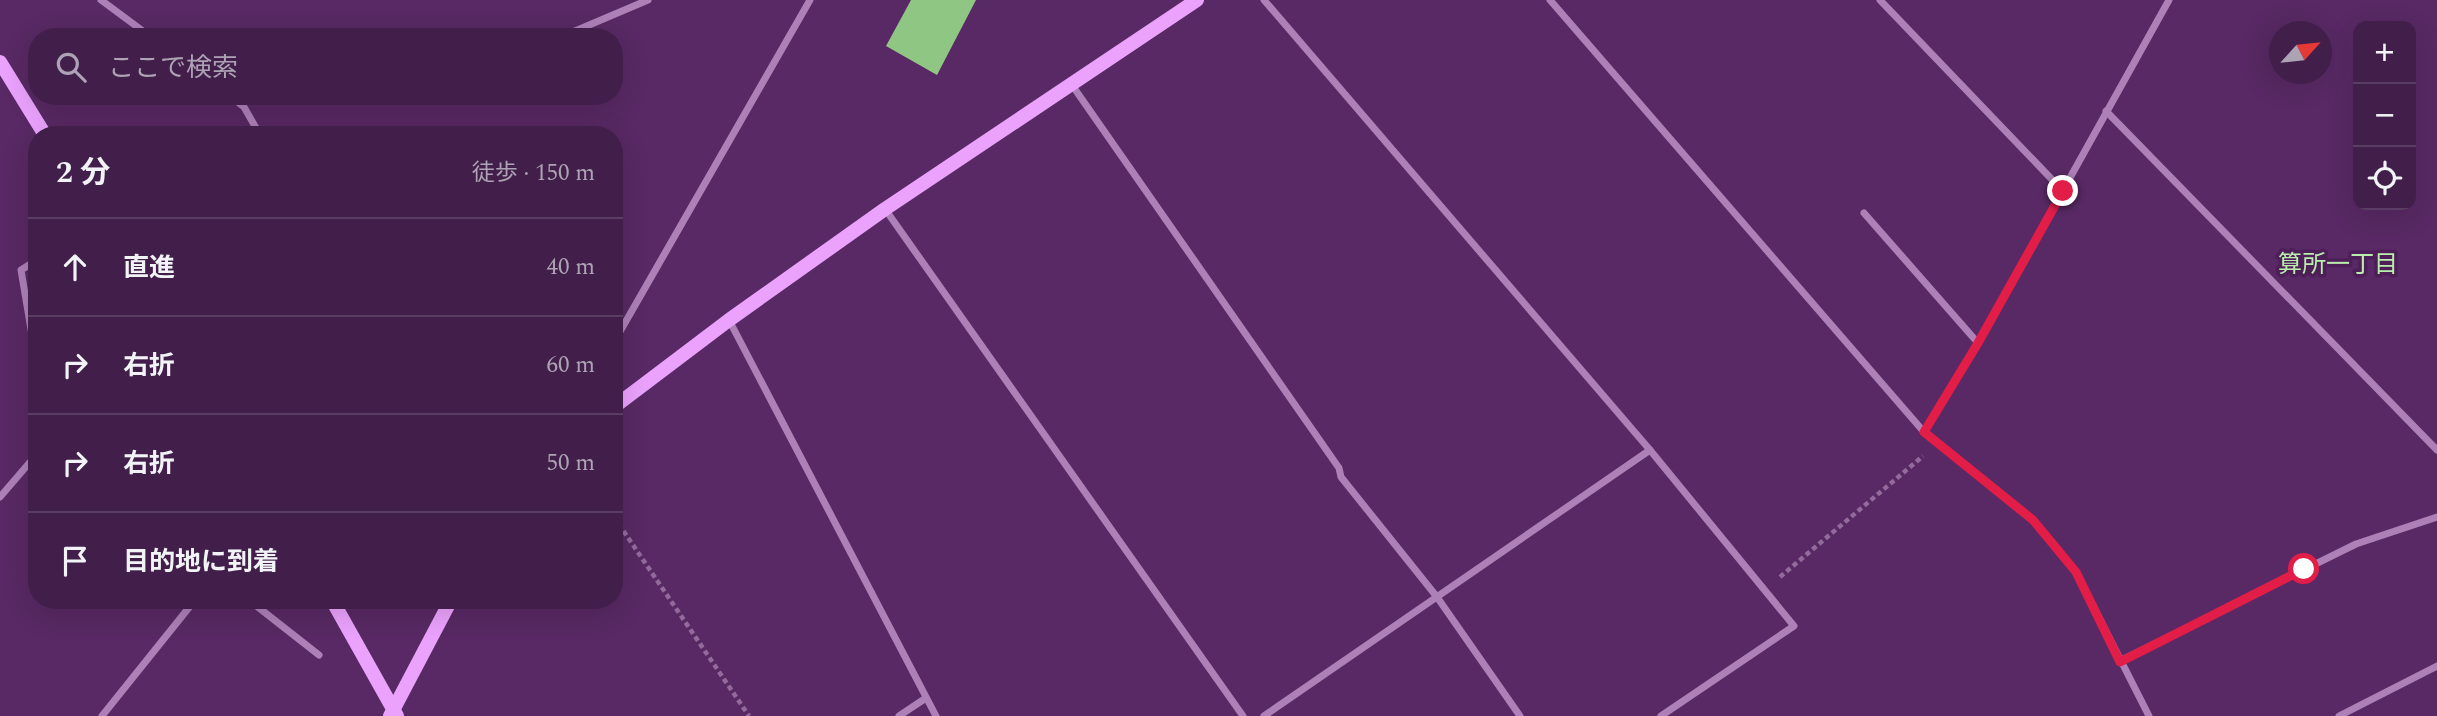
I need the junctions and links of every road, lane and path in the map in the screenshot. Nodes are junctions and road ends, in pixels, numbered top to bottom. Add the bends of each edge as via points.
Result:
1 (101, 0) edge
2 (648, 0) edge
3 (810, 0) edge
4 (1197, 0) edge
5 (1264, 0) edge
6 (1550, 0) edge
7 (1880, 0) edge
8 (2169, 0) edge
9 (138, 28) edge
10 (582, 28) edge
11 (0, 62) edge
12 (1071, 84) junction
13 (241, 105) edge
14 (2106, 111) junction
15 (39, 126) edge
16 (255, 126) edge
17 (2063, 191) junction
18 (885, 209) junction
19 (1864, 213) dead end
20 (28, 266) edge
21 (28, 312) edge
22 (729, 320) junction
23 (623, 326) edge
24 (1978, 343) junction
25 (623, 400) edge
26 (1924, 432) junction
27 (1937, 444) junction
28 (1650, 450) junction
29 (2437, 450) edge
30 (28, 464) edge
31 (0, 497) edge
32 (2437, 517) edge
33 (623, 530) edge
34 (1765, 589) junction
35 (1437, 597) junction
36 (188, 609) edge
37 (261, 609) edge
38 (337, 609) edge
39 (446, 609) edge
40 (319, 654) dead end
41 (2120, 662) junction
42 (2437, 666) edge
43 (926, 698) junction
44 (394, 714) edge
45 (102, 716) edge
46 (749, 716) edge
47 (899, 716) edge
48 (936, 716) edge
49 (1243, 716) edge
50 (1264, 716) edge
51 (1520, 716) edge
52 (1661, 716) edge
53 (2150, 716) edge
54 (2339, 716) edge

1 - 9 street
2 - 10 street
3 - 23 street
4 - 12 street
5 - 28 street
6 - 26 street
7 - 17 street
8 - 14 street
11 - 15 street
12 - 18 street
12 - 35 street via 1341,477
13 - 16 street
14 - 17 street
14 - 29 street
17 - 24 street
18 - 22 street
18 - 49 street
19 - 24 street
20 - 21 street via 21,270
22 - 25 street
22 - 43 street
24 - 26 street
26 - 27 street
27 - 34 path
27 - 41 street via 2033,520 2076,572
28 - 34 street
28 - 35 street
30 - 31 street
32 - 41 street via 2356,544
33 - 46 path
34 - 52 street via 1794,626
35 - 50 street
35 - 51 street
36 - 45 street
37 - 40 street
38 - 44 street
39 - 44 street
41 - 53 street
42 - 54 street
43 - 47 street
43 - 48 street

